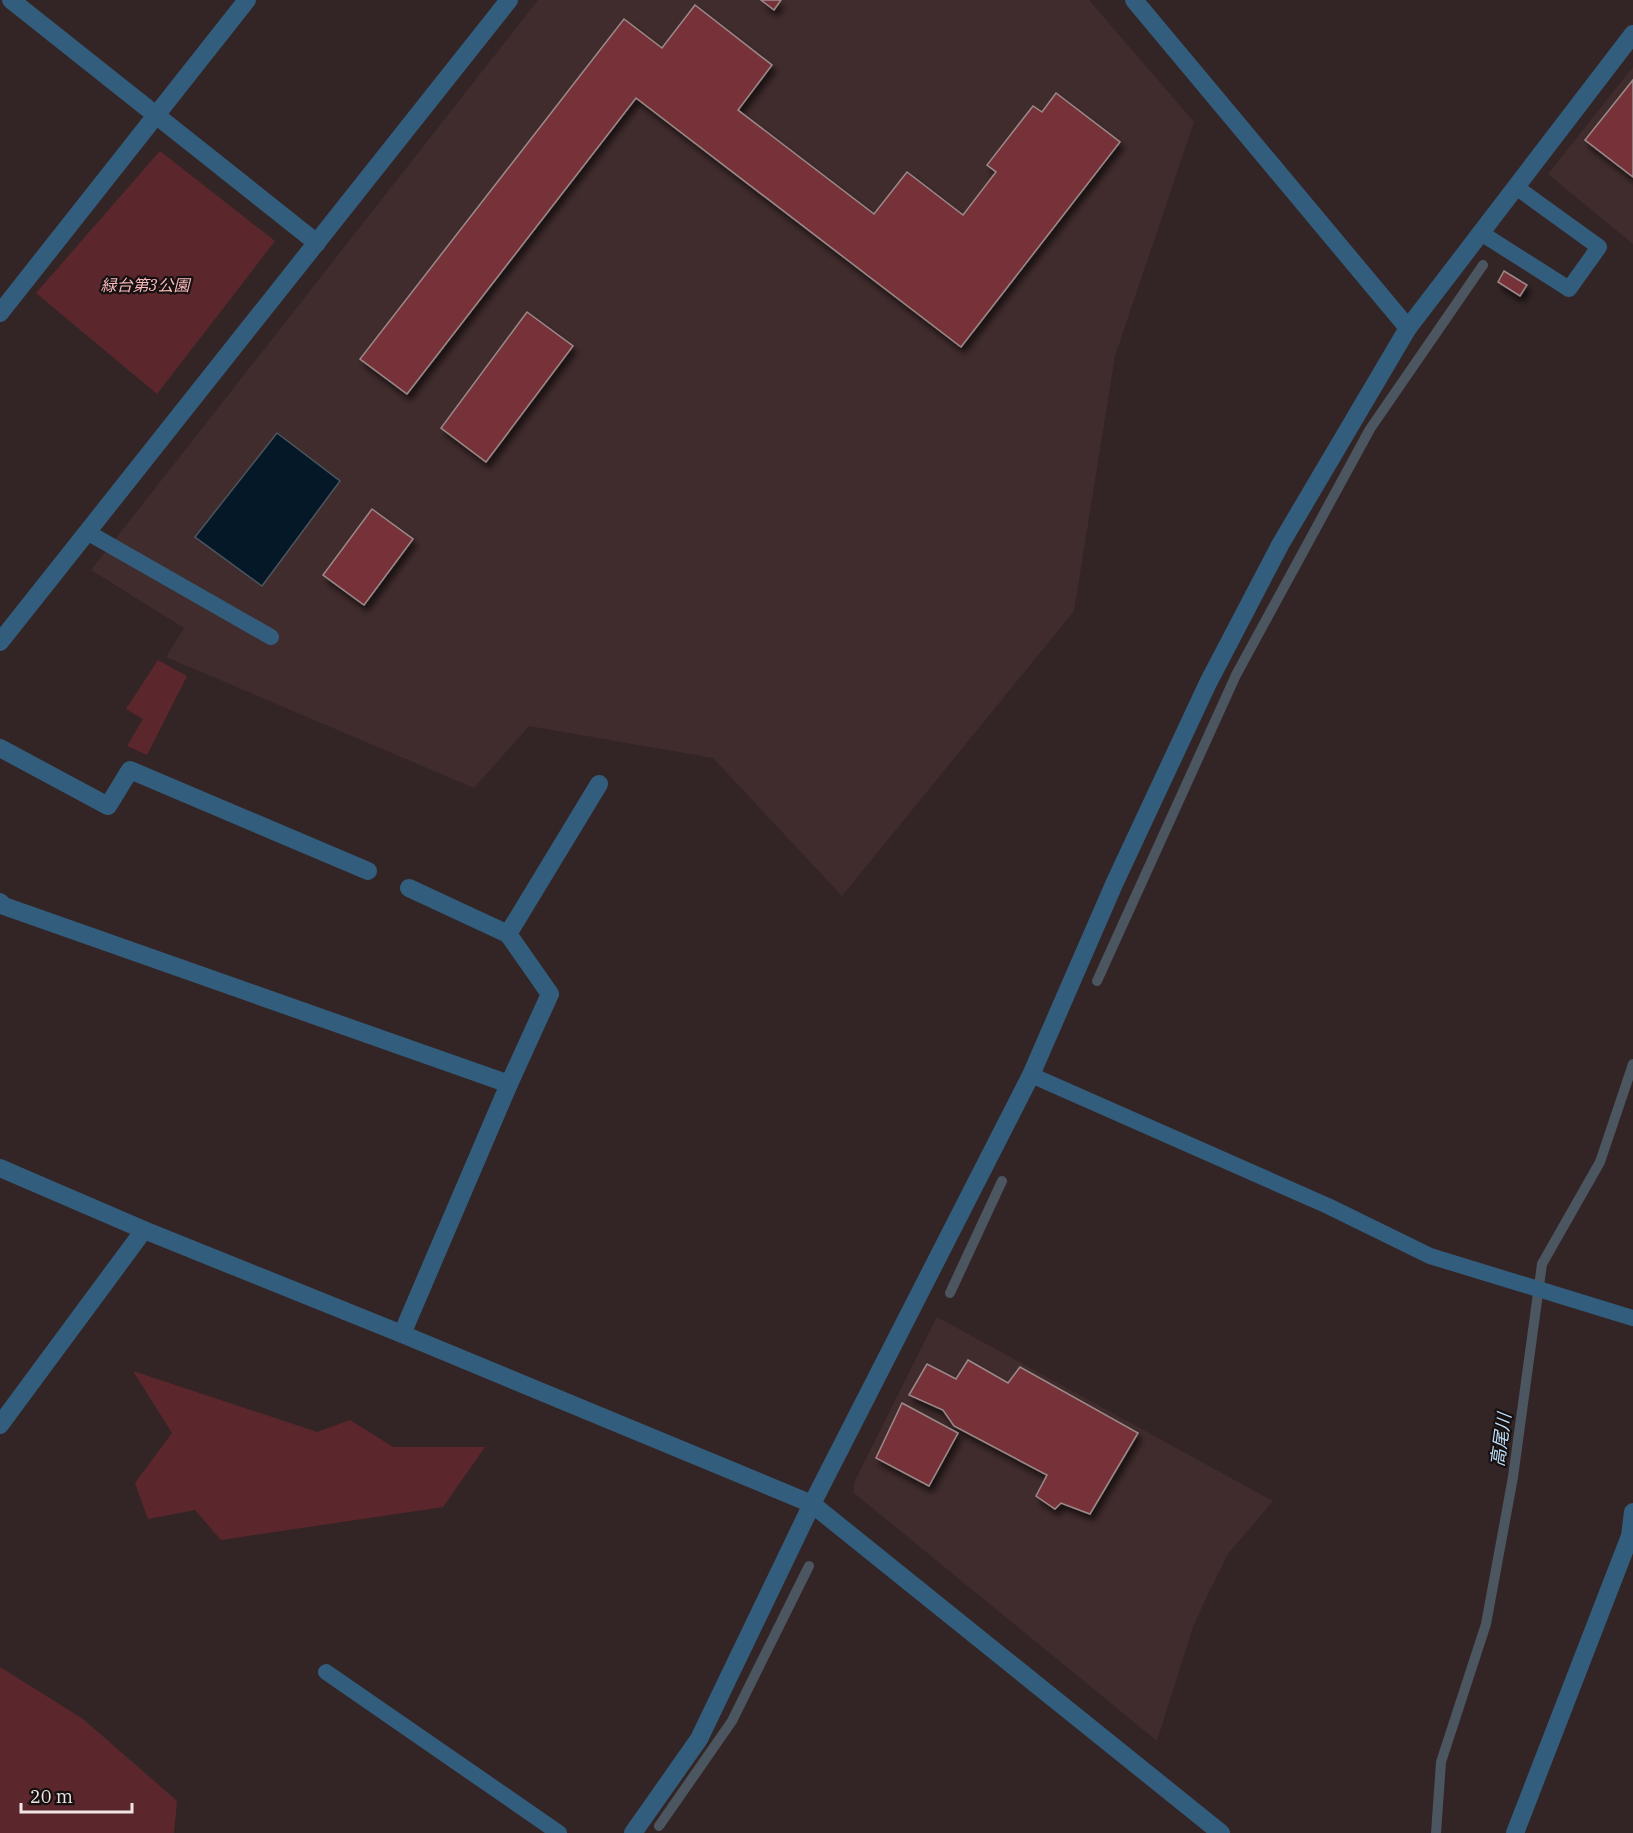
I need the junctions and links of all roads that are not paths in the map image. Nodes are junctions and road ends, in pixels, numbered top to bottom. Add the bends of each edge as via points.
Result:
1 (10, 0) edge
2 (247, 0) edge
3 (509, 0) edge
4 (1134, 0) edge
5 (1633, 34) edge
6 (157, 115) junction
7 (1516, 187) junction
8 (1481, 233) junction
9 (317, 243) junction
10 (0, 313) edge
11 (1408, 328) junction
12 (87, 532) junction
13 (271, 637) dead end
14 (0, 642) edge
15 (0, 748) edge
16 (599, 784) dead end
17 (368, 871) dead end
18 (409, 888) dead end
19 (0, 902) edge
20 (508, 934) junction
21 (1031, 1075) junction
22 (509, 1084) junction
23 (0, 1168) edge
24 (144, 1230) junction
25 (1633, 1318) edge
26 (402, 1335) junction
27 (0, 1425) edge
28 (812, 1504) junction
29 (1633, 1512) edge
30 (1631, 1537) edge
31 (326, 1672) dead end
32 (559, 1833) edge
33 (633, 1833) edge
34 (1221, 1833) edge
35 (1515, 1833) edge

1 - 6 street
2 - 6 street
3 - 9 street
4 - 11 street
5 - 7 street
6 - 9 street
6 - 10 street
7 - 8 street
7 - 8 lane via 1599,247 1569,289
8 - 11 street
9 - 12 street
11 - 21 street via 1280,545 1208,683
12 - 13 lane
12 - 14 street
15 - 17 street via 108,806 130,770
16 - 20 street
18 - 20 street
19 - 22 street
20 - 22 street via 550,994
21 - 25 lane via 1328,1206 1430,1256
21 - 28 street
22 - 26 street
23 - 24 street
24 - 26 street
24 - 27 street
26 - 28 street
28 - 33 street via 699,1739
28 - 34 street
29 - 30 street
30 - 35 street
31 - 32 lane

